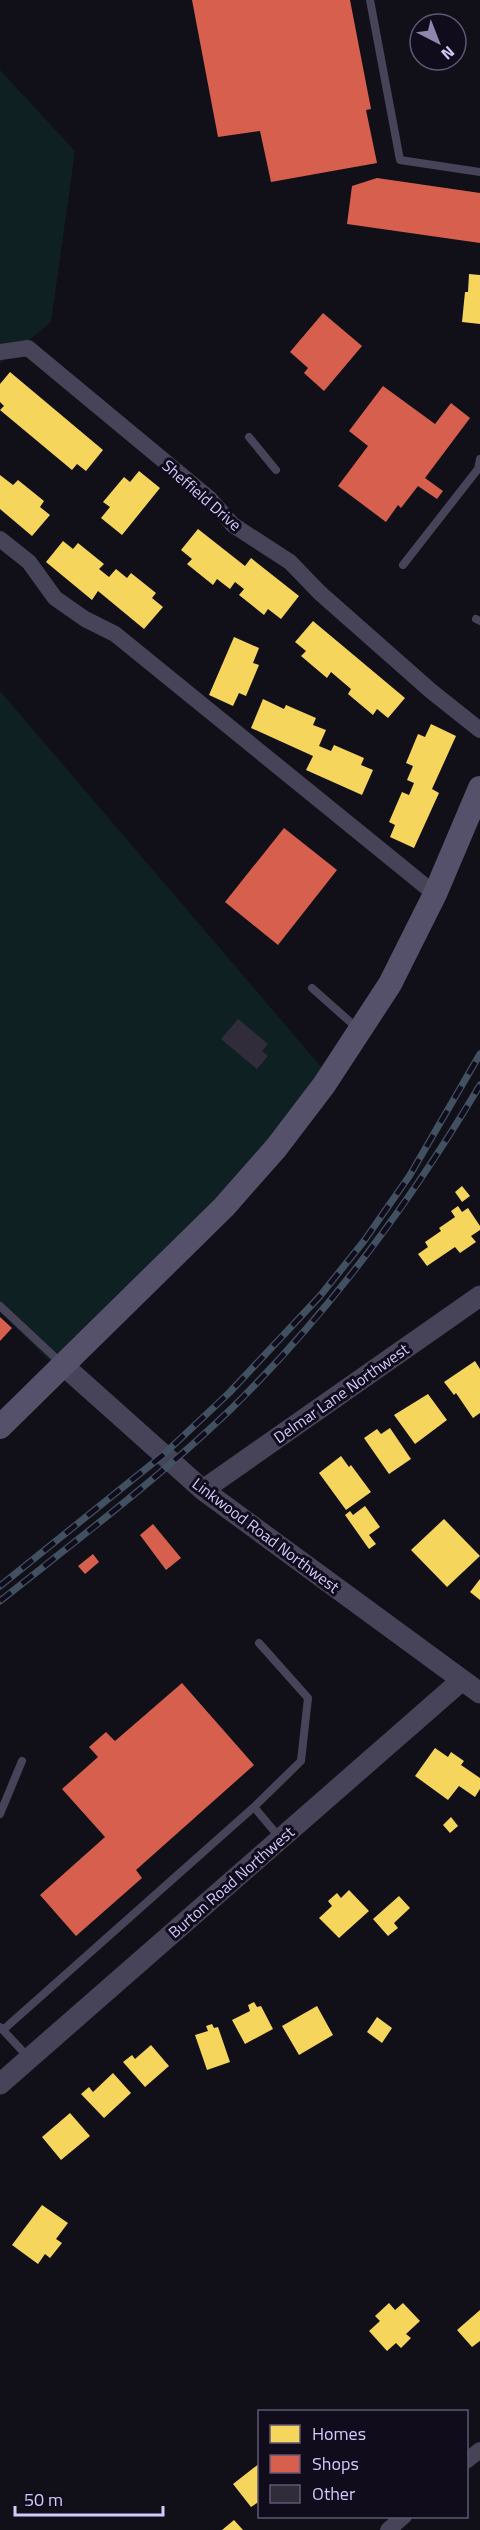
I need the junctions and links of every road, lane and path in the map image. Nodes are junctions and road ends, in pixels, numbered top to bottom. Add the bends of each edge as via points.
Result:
1 (370, 0) edge
2 (480, 172) edge
3 (0, 352) edge
4 (249, 437) dead end
5 (480, 459) edge
6 (276, 470) dead end
7 (0, 539) edge
8 (404, 565) dead end
9 (480, 730) edge
10 (480, 788) edge
11 (435, 894) junction
12 (312, 988) dead end
13 (360, 1030) junction
14 (480, 1296) edge
15 (0, 1306) edge
16 (63, 1365) junction
17 (2, 1422) edge
18 (203, 1490) junction
19 (259, 1643) dead end
20 (462, 1680) junction
21 (480, 1693) edge
22 (22, 1761) dead end
23 (254, 1807) junction
24 (0, 1814) edge
25 (280, 1838) junction
26 (1, 2029) edge
27 (30, 2058) junction
28 (0, 2084) edge
29 (480, 2450) edge
30 (468, 2459) edge
31 (403, 2518) edge
32 (388, 2530) edge

1 - 2 lane via 400,160
3 - 9 street, Sheffield Drive via 28,348 210,499 233,525 290,562 320,593
4 - 6 lane
5 - 8 lane via 478,469
7 - 11 street via 29,562 56,598 85,620 115,634
10 - 11 main road
11 - 13 main road via 390,984
12 - 13 lane
13 - 16 main road via 276,1148 224,1207
14 - 18 street, Delmar Lane Northwest
15 - 16 lane
16 - 17 main road
16 - 18 street, Linkwood Road Northwest
18 - 20 street, Linkwood Road Northwest
19 - 23 lane via 308,1698 301,1761
20 - 21 street, Linkwood Road Northwest
20 - 25 street, Burton Road Northwest
22 - 24 lane
23 - 25 lane
23 - 26 lane
25 - 27 street, Burton Road Northwest
26 - 27 lane
27 - 28 street, Burton Road Northwest
29 - 30 street
31 - 32 street

